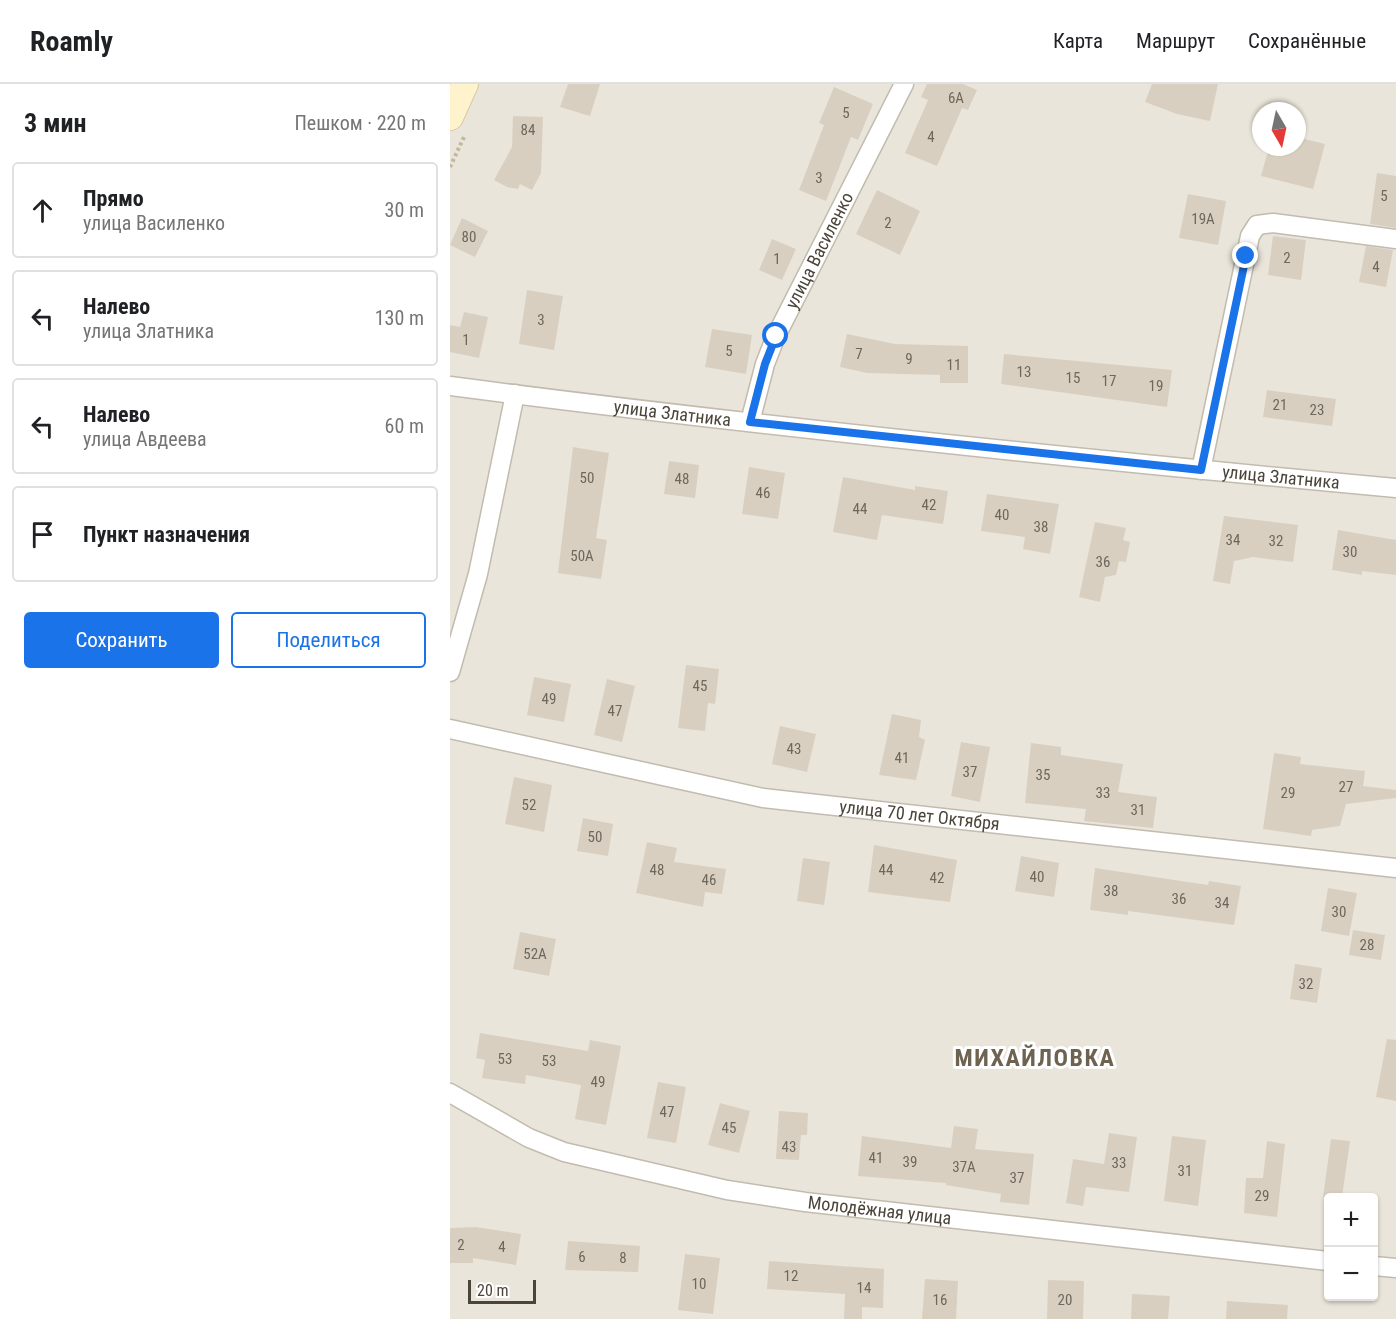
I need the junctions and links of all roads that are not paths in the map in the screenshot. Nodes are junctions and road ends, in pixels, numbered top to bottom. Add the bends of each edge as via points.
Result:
1 (465, 84) edge
2 (904, 84) edge
3 (450, 117) edge
4 (1396, 239) edge
5 (450, 386) edge
6 (515, 394) junction
7 (750, 422) junction
8 (1201, 470) junction
9 (1396, 488) edge
10 (450, 672) edge
11 (450, 729) edge
12 (1396, 868) edge
13 (450, 1093) edge
14 (1324, 1260) edge
15 (1378, 1266) edge
16 (1396, 1268) edge

1 - 3 street
2 - 7 street, улица Василенко via 776,336
4 - 8 street via 1273,223 1257,225 1250,236
5 - 6 street, улица Златника
6 - 7 street, улица Златника
6 - 10 street via 478,574
7 - 8 street, улица Златника
8 - 9 street, улица Златника
11 - 12 street, улица 70 лет Октября via 763,798
13 - 14 street, Молодёжная улица via 529,1138 564,1152 727,1190
15 - 16 street

